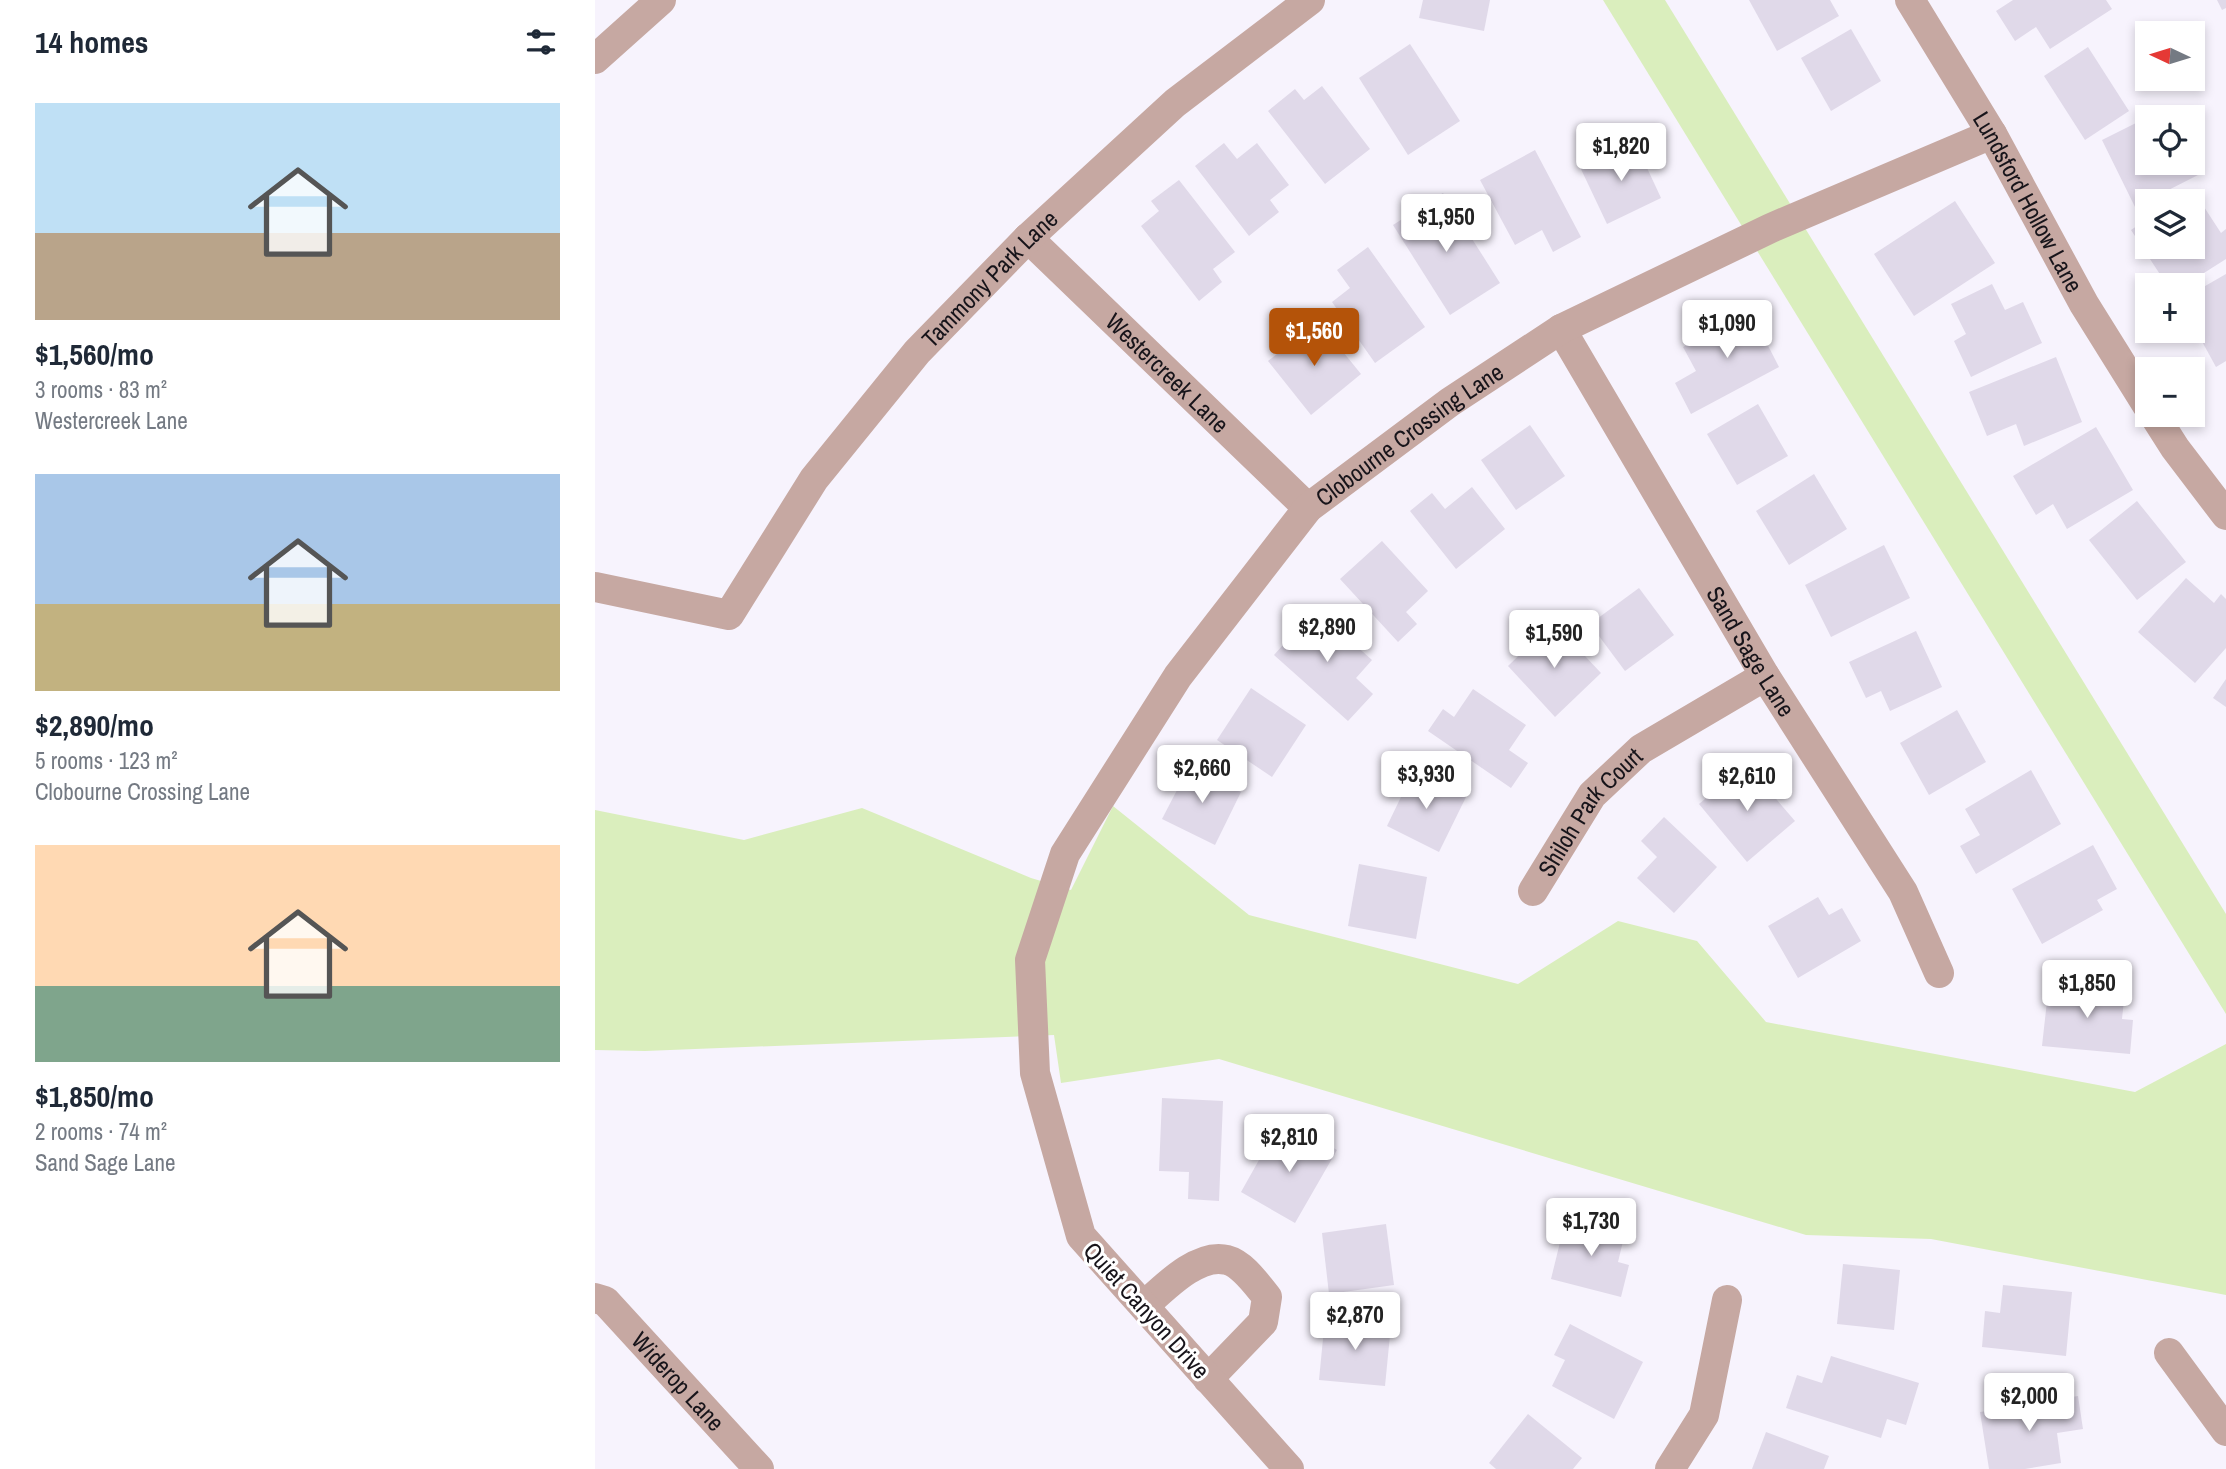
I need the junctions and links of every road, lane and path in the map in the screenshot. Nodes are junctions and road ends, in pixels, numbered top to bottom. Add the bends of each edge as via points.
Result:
1 (661, 0) edge
2 (1310, 0) edge
3 (1910, 0) edge
4 (595, 59) edge
5 (1992, 134) junction
6 (1028, 238) junction
7 (1560, 329) junction
8 (2135, 385) edge
9 (2162, 427) edge
10 (1308, 508) junction
11 (2226, 515) edge
12 (595, 587) edge
13 (1765, 677) junction
14 (1532, 891) dead end
15 (1030, 960) joint
16 (1939, 973) dead end
17 (595, 1298) edge
18 (1727, 1300) dead end
19 (1144, 1306) junction
20 (2169, 1353) dead end
21 (1208, 1378) junction
22 (2226, 1431) edge
23 (759, 1469) edge
24 (1289, 1469) edge
25 (1670, 1469) edge

1 - 4 street
2 - 6 street, Tammony Park Lane via 1175,103
3 - 5 street, Lundsford Hollow Lane
5 - 7 street, Clobourne Crossing Lane via 1771,228
5 - 8 street, Lundsford Hollow Lane via 2084,304
6 - 10 street, Westercreek Lane
6 - 12 street, Tammony Park Lane via 917,352 814,480 729,615
7 - 10 street, Clobourne Crossing Lane via 1450,402
7 - 13 street, Sand Sage Lane
9 - 11 street
10 - 15 street, Clobourne Crossing Lane via 1178,676 1065,854
13 - 14 street, Shiloh Park Court via 1641,749 1592,795
13 - 16 street, Sand Sage Lane via 1903,892
15 - 19 street, Quiet Canyon Drive via 1035,1073 1081,1236
17 - 23 street, Widerop Lane via 605,1301
18 - 25 street via 1704,1415
19 - 21 street, Quiet Canyon Drive
19 - 21 street via 1179,1274 1209,1260 1228,1260 1246,1273 1267,1297 1263,1322
20 - 22 street
21 - 24 street, Quiet Canyon Drive

